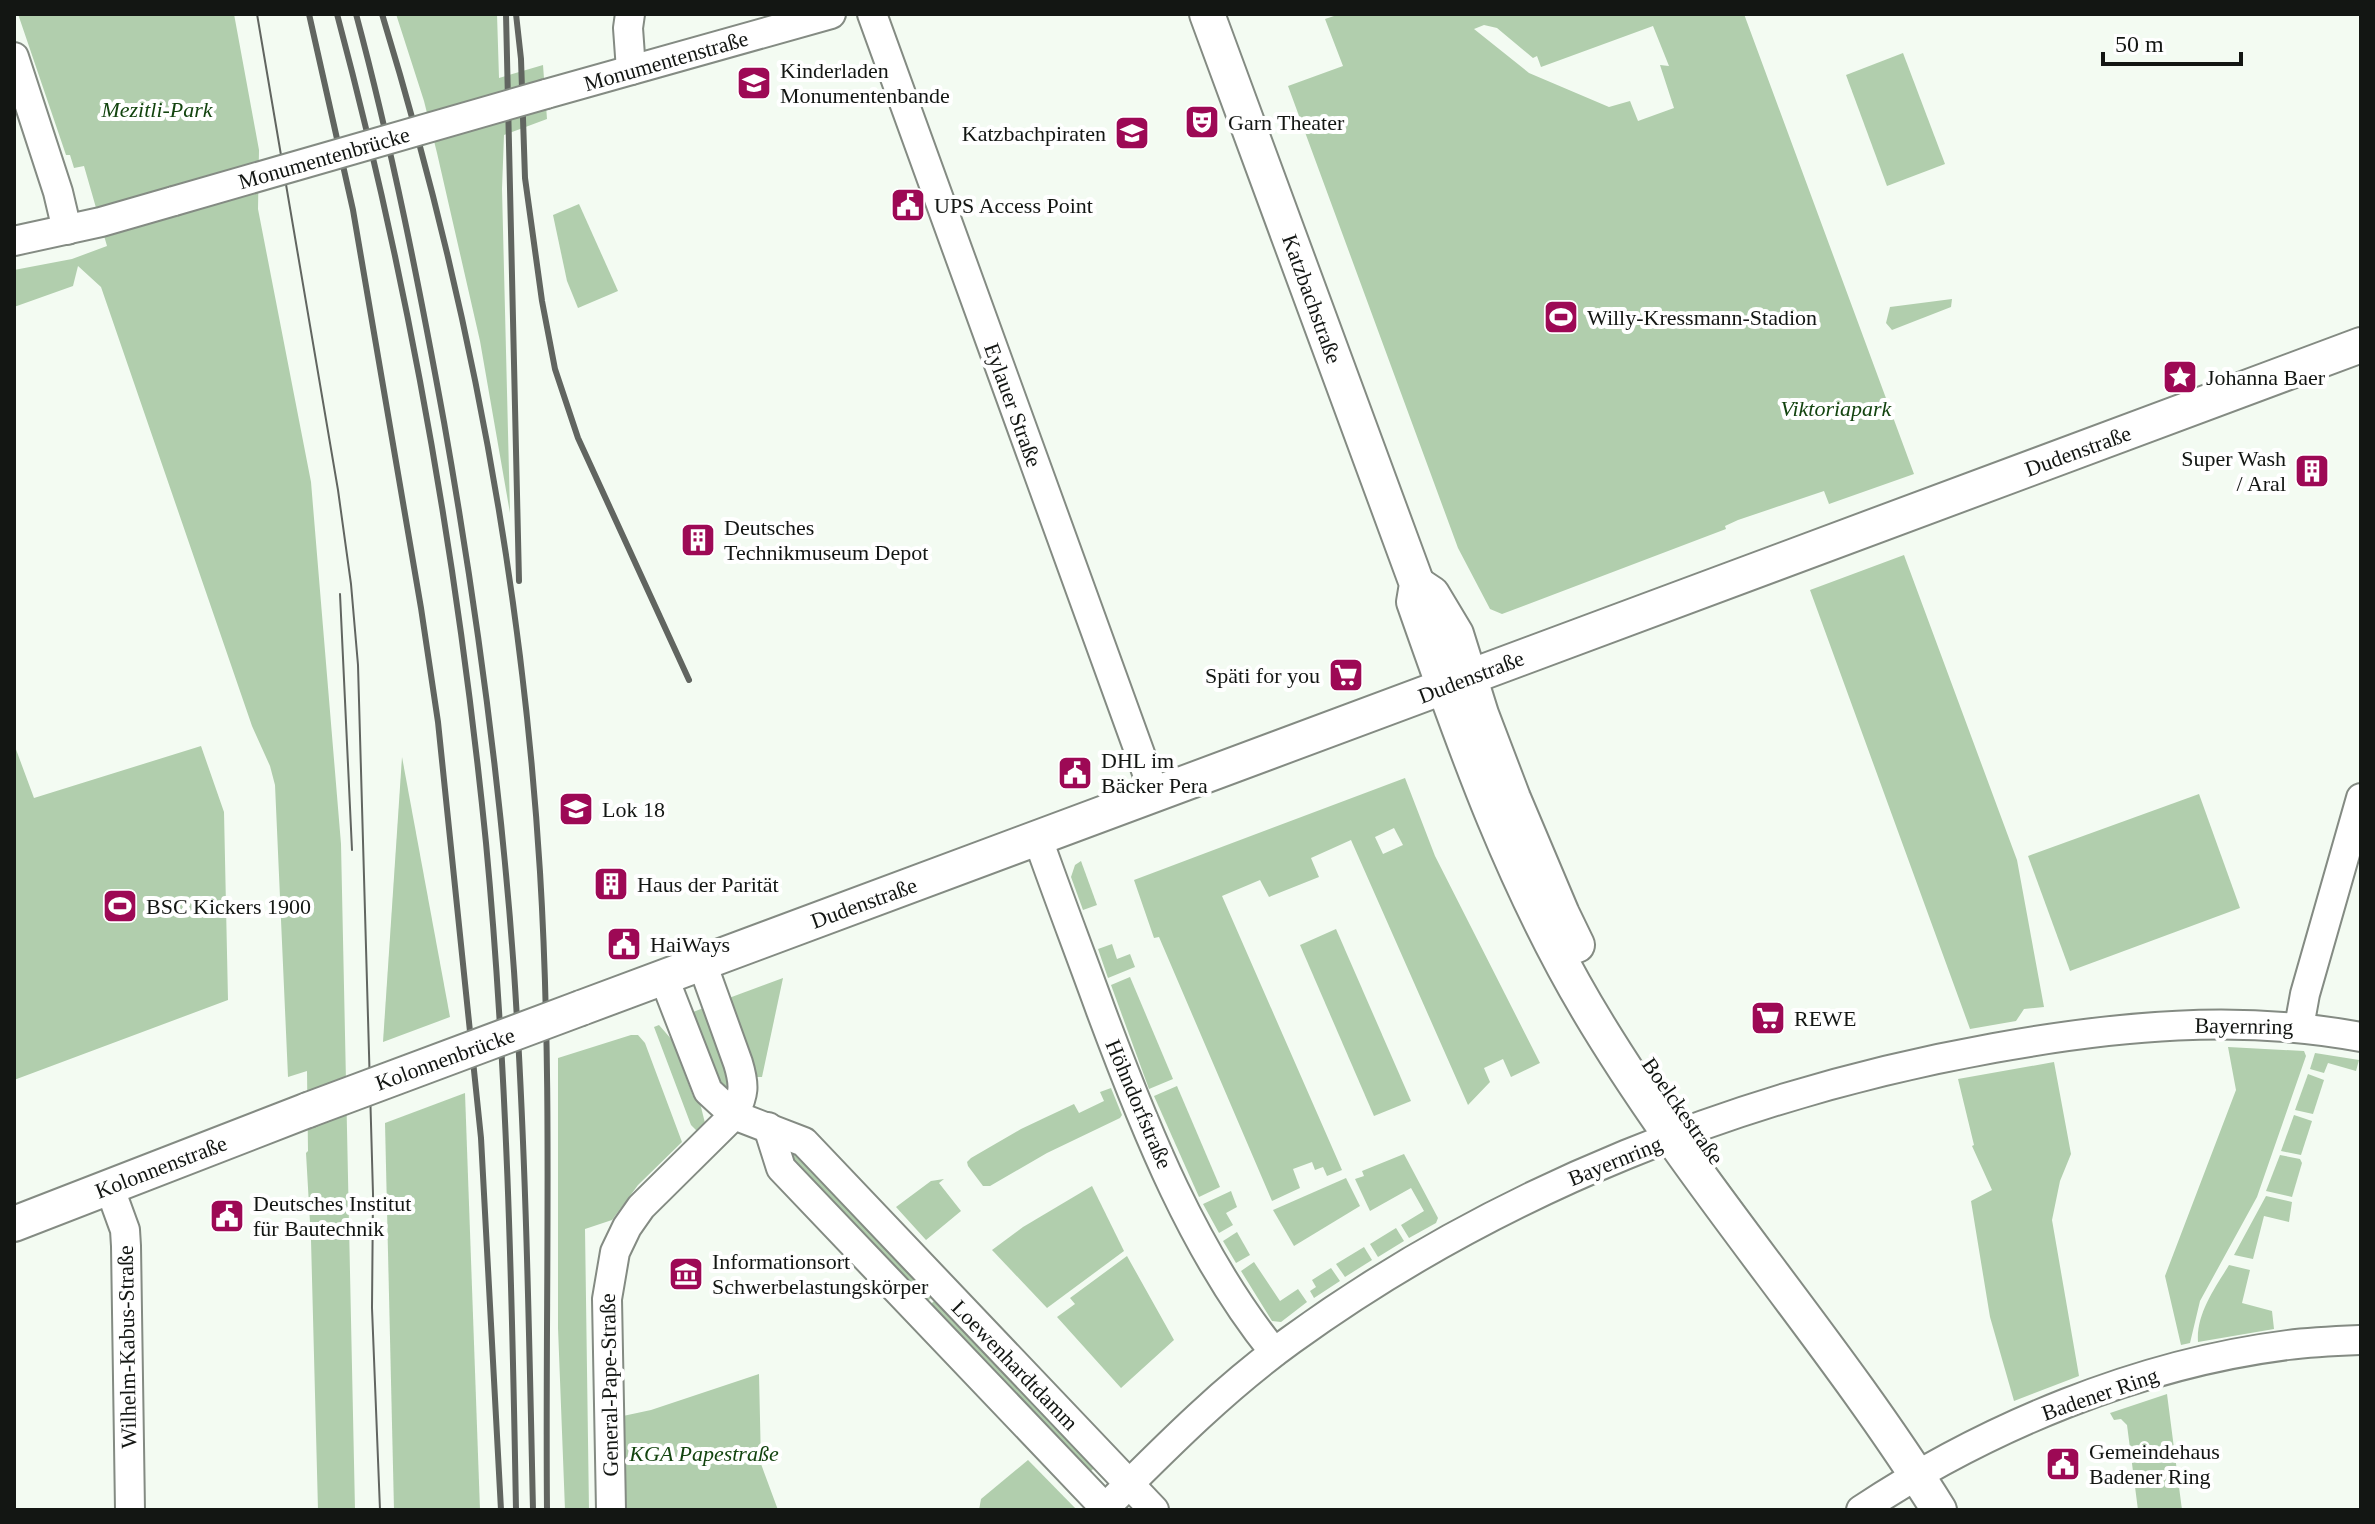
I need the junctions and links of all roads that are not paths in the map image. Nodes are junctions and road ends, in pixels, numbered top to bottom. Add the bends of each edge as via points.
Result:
1 (630, 14) edge
2 (831, 14) edge
3 (872, 14) edge
4 (1207, 14) edge
5 (14, 57) edge
6 (631, 70) junction
7 (546, 94) joint
8 (67, 230) junction
9 (14, 241) edge
10 (2361, 345) edge
11 (1456, 682) junction
12 (1155, 795) junction
13 (2361, 798) edge
14 (1038, 839) junction
15 (702, 963) junction
16 (664, 978) junction
17 (581, 1008) joint
18 (2299, 1027) junction
19 (2361, 1037) edge
20 (308, 1110) joint
21 (734, 1115) junction
22 (768, 1127) junction
23 (1685, 1133) junction
24 (109, 1186) junction
25 (14, 1224) edge
26 (2361, 1340) edge
27 (1274, 1352) junction
28 (1926, 1470) junction
29 (1129, 1484) junction
30 (1106, 1509) edge
31 (130, 1510) edge
32 (611, 1510) edge
33 (1154, 1510) edge
34 (1861, 1510) edge
35 (1939, 1510) edge
36 (1960, 1510) edge

1 - 6 street
2 - 6 street, Monumentenstraße
3 - 12 street, Eylauer Straße
4 - 11 main road, Katzbachstraße via 1417,584 1414,602
5 - 8 street
6 - 7 street, Monumentenstraße
7 - 8 street, Monumentenbrücke, bridge
8 - 9 street
10 - 11 main road, Dudenstraße
11 - 12 main road, Dudenstraße
11 - 23 main road, Boelckestraße via 1471,764
12 - 14 main road, Dudenstraße
13 - 18 street
14 - 15 main road, Dudenstraße
14 - 27 street, Höhndorfstraße via 1160,1159 1224,1279
15 - 16 main road, Dudenstraße
15 - 21 street via 743,1079 743,1096
16 - 17 main road, Dudenstraße
16 - 21 street, Loewenhardtdamm via 708,1091
17 - 20 main road, Kolonnenbrücke, bridge
18 - 19 street, Bayernring
18 - 23 street, Bayernring via 2164,1026 2034,1041 1852,1078
20 - 24 main road, Kolonnenstraße
21 - 22 street, Loewenhardtdamm
21 - 32 street, General-Pape-Straße via 641,1207 615,1252 607,1299
22 - 29 street, Loewenhardtdamm via 804,1142
22 - 30 street, Loewenhardtdamm via 781,1168
23 - 27 street, Bayernring via 1556,1186 1461,1233
23 - 28 main road, Boelckestraße via 1871,1407
24 - 25 main road, Kolonnenstraße
24 - 31 street, Wilhelm-Kabus-Straße via 125,1230
26 - 28 street, Badener Ring via 2287,1345 2142,1377 1995,1433
27 - 29 street, Bayernring
28 - 34 street, Badener Ring
28 - 35 main road, Boelckestraße
28 - 36 main road, Boelckestraße
29 - 30 street, Bayernring
29 - 33 street, Loewenhardtdamm

